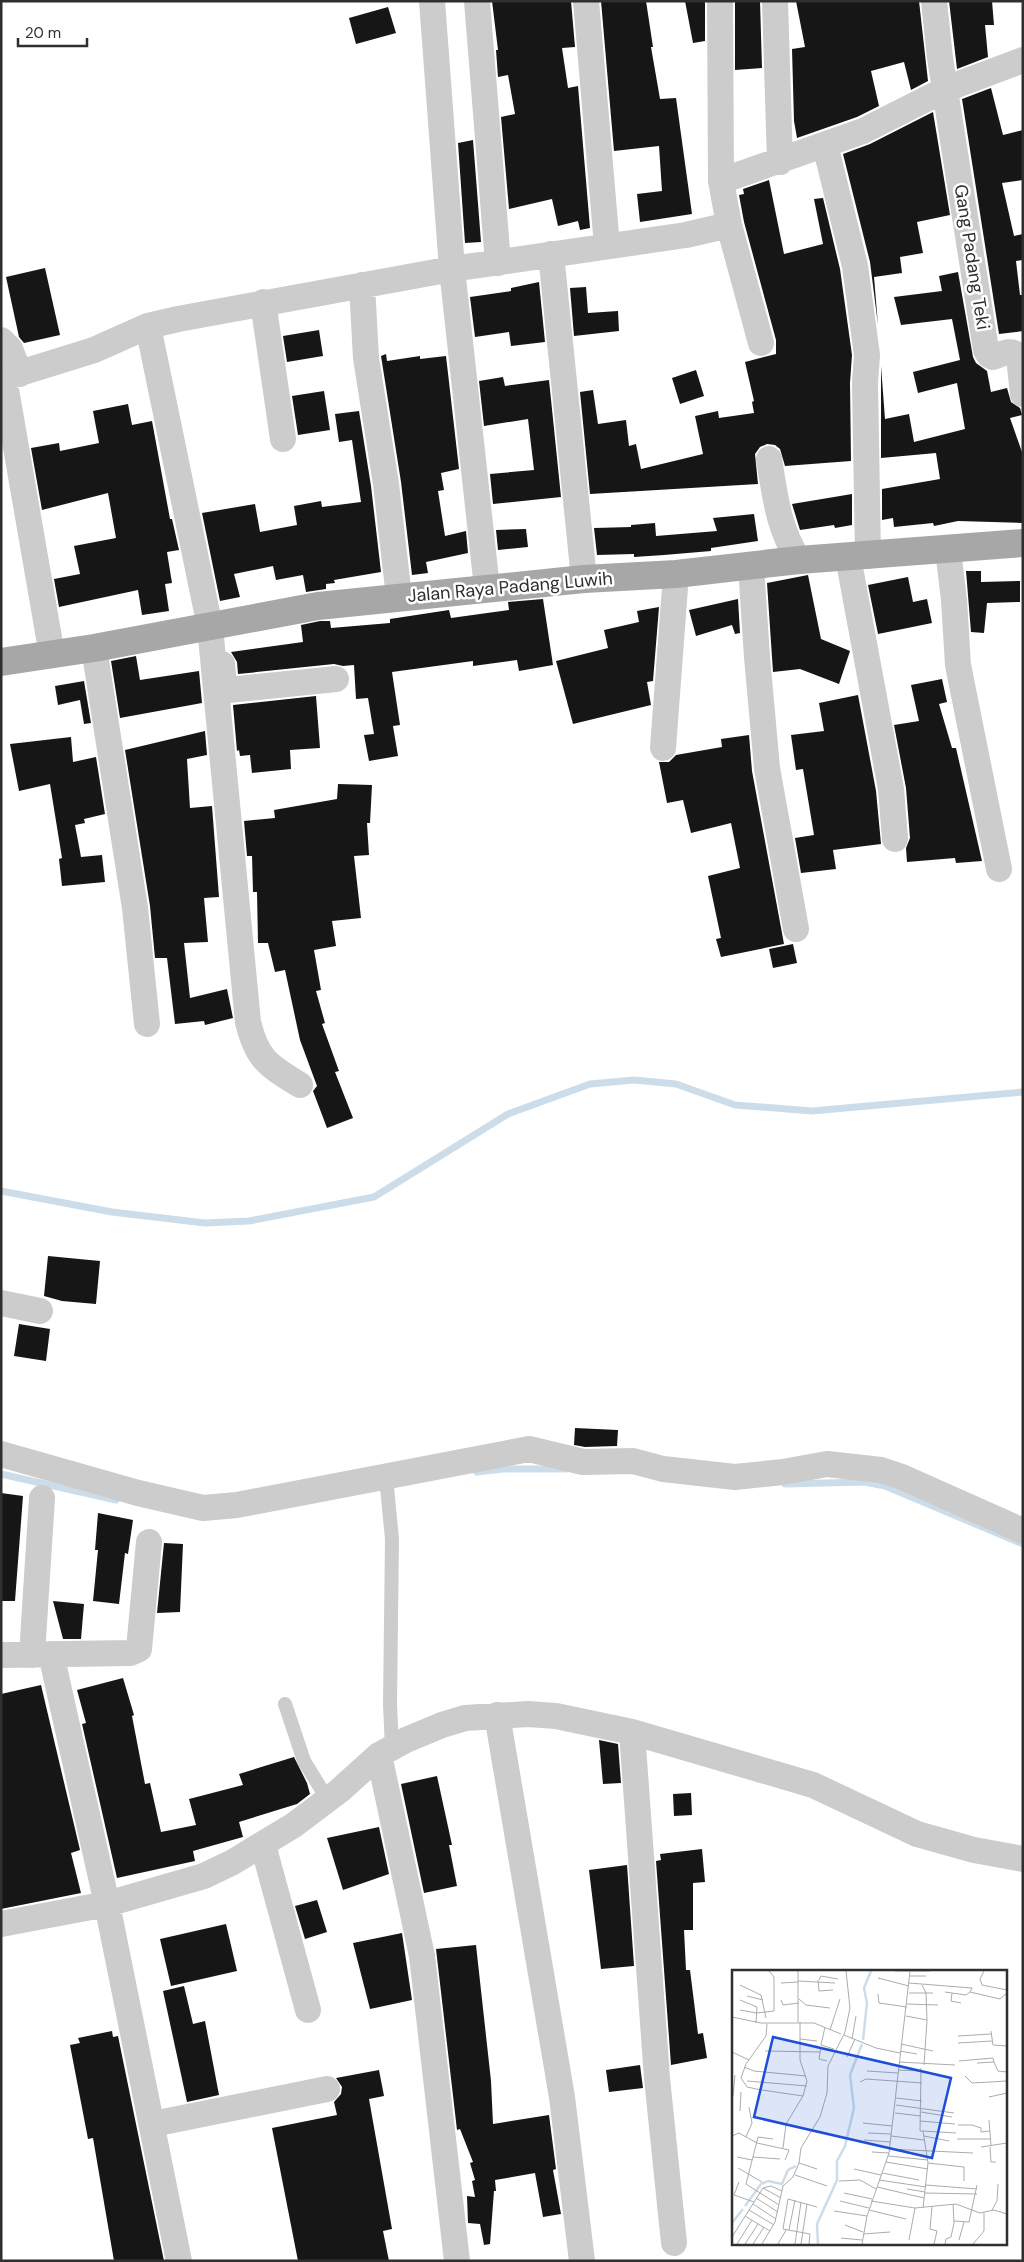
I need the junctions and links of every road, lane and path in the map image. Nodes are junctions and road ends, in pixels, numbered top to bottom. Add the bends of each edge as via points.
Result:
1 (432, 1) edge
2 (477, 1) edge
3 (586, 1) edge
4 (720, 1) edge
5 (774, 1) edge
6 (934, 1) edge
7 (1023, 60) edge
8 (946, 88) junction
9 (825, 145) junction
10 (780, 162) junction
11 (721, 181) junction
12 (729, 225) junction
13 (607, 246) junction
14 (551, 254) junction
15 (498, 263) junction
16 (452, 269) junction
17 (362, 285) junction
18 (263, 302) junction
19 (148, 326) junction
20 (1, 340) edge
21 (761, 343) dead end
22 (8, 377) edge
23 (1023, 394) edge
24 (283, 439) dead end
25 (769, 459) dead end
26 (1023, 543) edge
27 (948, 550) junction
28 (858, 557) junction
29 (799, 560) junction
30 (751, 566) junction
31 (676, 574) junction
32 (584, 579) junction
33 (487, 588) junction
34 (399, 597) junction
35 (214, 626) junction
36 (94, 648) junction
37 (52, 655) junction
38 (1, 662) edge
39 (336, 679) dead end
40 (664, 748) dead end
41 (895, 839) dead end
42 (999, 869) dead end
43 (796, 929) dead end
44 (147, 1024) dead end
45 (300, 1085) dead end
46 (1, 1304) edge
47 (40, 1311) dead end
48 (1, 1454) edge
49 (386, 1479) junction
50 (42, 1498) dead end
51 (1023, 1531) edge
52 (149, 1542) dead end
53 (1, 1655) edge
54 (42, 1655) junction
55 (285, 1704) dead end
56 (497, 1715) junction
57 (632, 1732) junction
58 (386, 1751) junction
59 (328, 1800) junction
60 (263, 1845) junction
61 (1023, 1859) edge
62 (107, 1904) junction
63 (1, 1924) edge
64 (308, 2010) dead end
65 (327, 2089) dead end
66 (153, 2124) junction
67 (674, 2244) dead end
68 (180, 2261) edge
69 (457, 2261) edge
70 (582, 2261) edge

1 - 16 street
2 - 15 street
3 - 13 street
4 - 11 street
5 - 10 street
6 - 8 street
7 - 8 street
8 - 9 street via 863,131
8 - 23 street, Gang Padang Teki via 986,350 993,356 1011,351 1016,353
9 - 10 street
9 - 28 street via 855,266 868,355
10 - 11 street
11 - 12 street
12 - 13 street via 686,235
12 - 21 street
13 - 14 street
14 - 15 street
14 - 32 street
15 - 16 street
16 - 17 street
16 - 33 street
17 - 18 street
17 - 34 street via 366,358 386,484
18 - 19 street
18 - 24 street
19 - 22 street via 94,350
19 - 35 street
20 - 22 street via 10,349
22 - 37 street
25 - 29 street via 779,516
26 - 27 main road, Jalan Raya Padang Luwih
27 - 28 main road, Jalan Raya Padang Luwih
27 - 42 street via 958,665
28 - 29 main road, Jalan Raya Padang Luwih
28 - 41 street via 891,789
29 - 30 main road, Jalan Raya Padang Luwih
30 - 31 main road, Jalan Raya Padang Luwih
30 - 43 street via 767,768
31 - 32 main road, Jalan Raya Padang Luwih
31 - 40 street
32 - 33 main road, Jalan Raya Padang Luwih
33 - 34 main road, Jalan Raya Padang Luwih
34 - 35 main road, Jalan Raya Padang Luwih via 318,606
35 - 36 main road, Jalan Raya Padang Luwih
35 - 39 street via 224,685 228,690
35 - 45 street via 248,1022 261,1056 271,1067
36 - 37 main road, Jalan Raya Padang Luwih
36 - 44 street via 135,908
37 - 38 main road, Jalan Raya Padang Luwih
46 - 47 street
48 - 49 street via 203,1508
49 - 51 street via 529,1449 583,1462 633,1461 663,1469 735,1477 840,1464 890,1472
49 - 58 lane via 392,1539
50 - 54 street
52 - 54 street via 139,1649 130,1653
53 - 54 street
54 - 62 street
55 - 59 lane via 304,1761
56 - 57 street via 556,1716
56 - 58 street via 442,1724
56 - 70 street via 562,2097
57 - 61 street via 813,1785 916,1834
57 - 67 street via 657,2078
58 - 59 street
58 - 69 street via 422,1956
59 - 60 street
60 - 62 street via 204,1876
60 - 64 street
62 - 63 street
62 - 66 street
65 - 66 street
66 - 68 street

